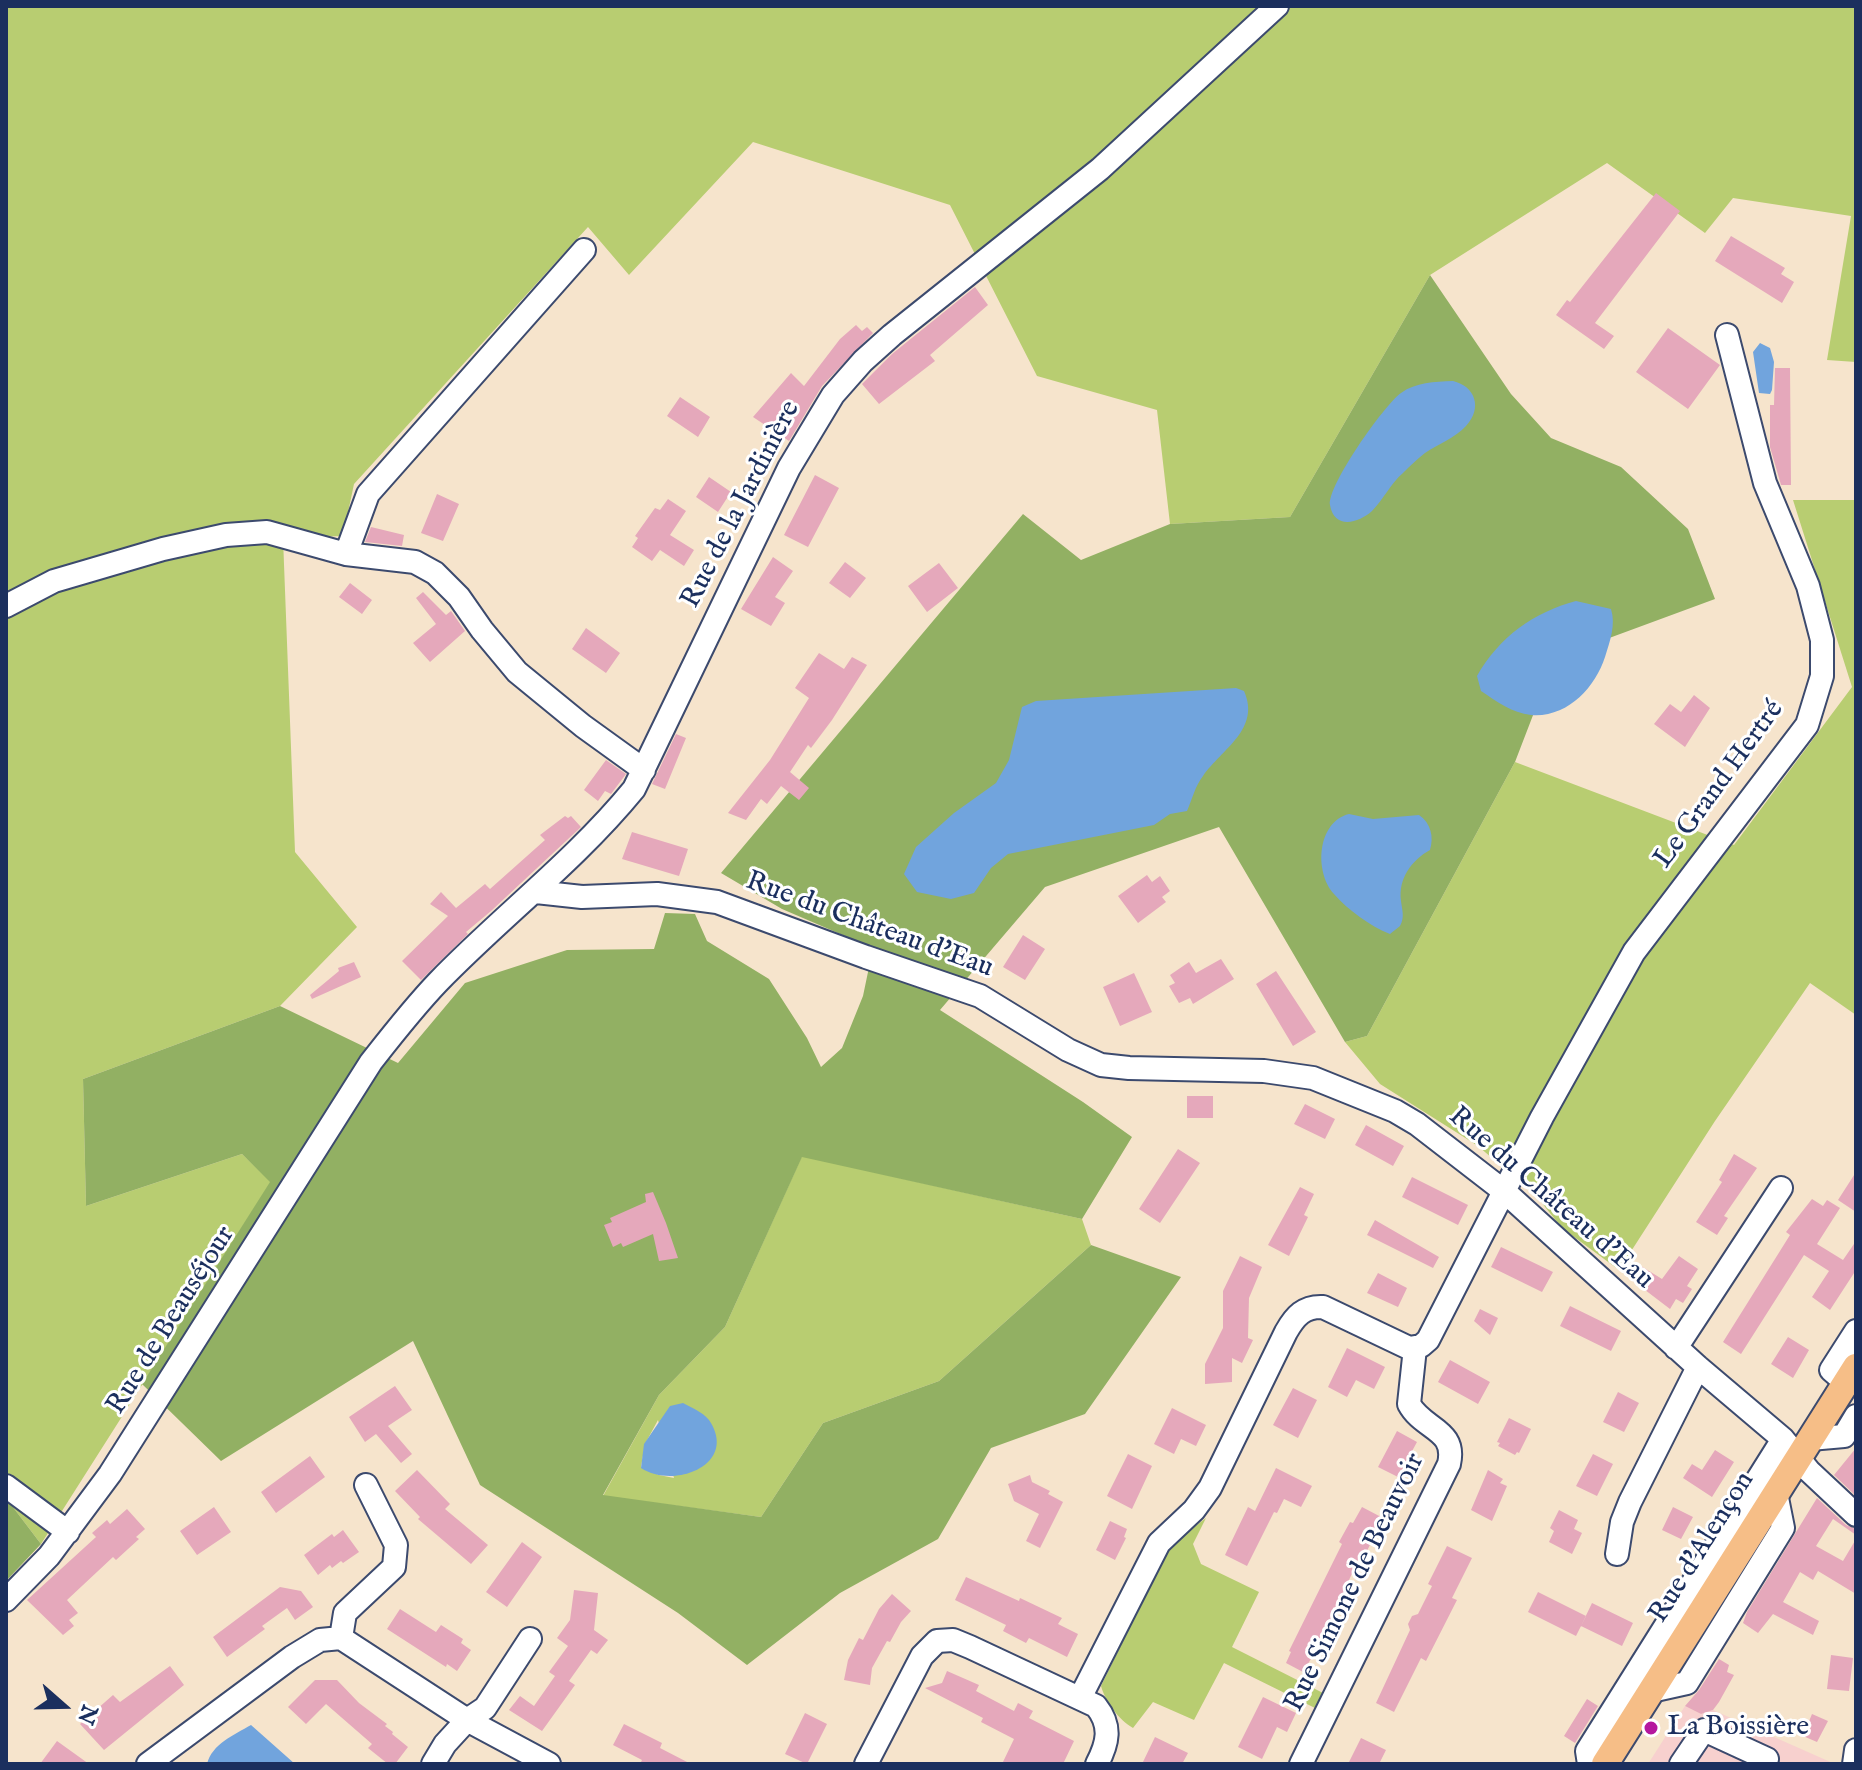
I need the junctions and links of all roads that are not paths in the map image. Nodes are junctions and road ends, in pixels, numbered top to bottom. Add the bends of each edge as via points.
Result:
1 (1277, 6) edge
2 (584, 250) dead end
3 (1727, 335) dead end
4 (346, 554) junction
5 (6, 606) edge
6 (644, 770) junction
7 (536, 892) junction
8 (371, 1062) joint
9 (1781, 1188) dead end
10 (1505, 1192) junction
11 (1856, 1331) edge
12 (1415, 1348) junction
13 (1676, 1348) junction
14 (1698, 1367) junction
15 (1851, 1375) edge
16 (1856, 1416) edge
17 (1797, 1445) junction
18 (366, 1485) dead end
19 (6, 1486) edge
20 (1856, 1515) edge
21 (68, 1532) junction
22 (1617, 1554) dead end
23 (6, 1600) edge
24 (341, 1638) junction
25 (530, 1639) dead end
26 (1080, 1698) junction
27 (467, 1720) junction
28 (1856, 1750) edge
29 (1767, 1759) dead end
30 (148, 1764) edge
31 (433, 1764) edge
32 (549, 1764) edge
33 (866, 1764) edge
34 (1097, 1764) edge
35 (1301, 1764) edge
36 (1589, 1764) edge
37 (1605, 1764) edge
38 (1681, 1764) edge
39 (1854, 1764) edge

1 - 6 street, Rue de la Jardinière via 1100,169 892,335 833,395 789,468
2 - 4 street via 368,494
3 - 10 street, Le Grand Hertré via 1765,483 1808,586 1822,640 1822,676 1807,725 1634,952
4 - 5 street via 267,532 226,535 54,581
4 - 6 street via 415,562 435,573 517,672
6 - 7 street, Rue de la Jardinière via 601,829
7 - 8 street, Rue de la Jardinière via 439,981
7 - 10 street, Rue du Château d'Eau via 582,897 657,894 717,902 980,996 1101,1065 1313,1078 1417,1124
8 - 21 street, Rue de Beauséjour
9 - 13 street
10 - 12 street, Le Grand Hertré via 1428,1340
10 - 13 street, Rue du Château d'Eau
11 - 15 street via 1831,1370
12 - 26 street via 1323,1307 1299,1314 1210,1488 1159,1543
12 - 35 street, Rue Simone de Beauvoir via 1409,1404 1446,1438 1449,1464
13 - 14 street, Rue du Château d'Eau
14 - 17 street, Rue du Château d'Eau
14 - 22 street via 1630,1502
15 - 17 main road, Rue d'Alençon
16 - 17 street via 1844,1436
17 - 20 street, Rue du Château d'Eau via 1809,1471
17 - 36 street via 1587,1751
17 - 37 main road, Rue d'Alençon via 1776,1493
18 - 24 street via 396,1545 394,1567 345,1613
19 - 21 street
21 - 23 street, Rue de Beauséjour
24 - 27 street
24 - 30 street via 320,1640 292,1657
25 - 27 street via 485,1708
26 - 33 street via 953,1640 937,1641 922,1656
26 - 34 street via 1096,1706 1107,1723 1106,1745
27 - 31 street
27 - 32 street
28 - 39 street
29 - 38 street via 1704,1730

